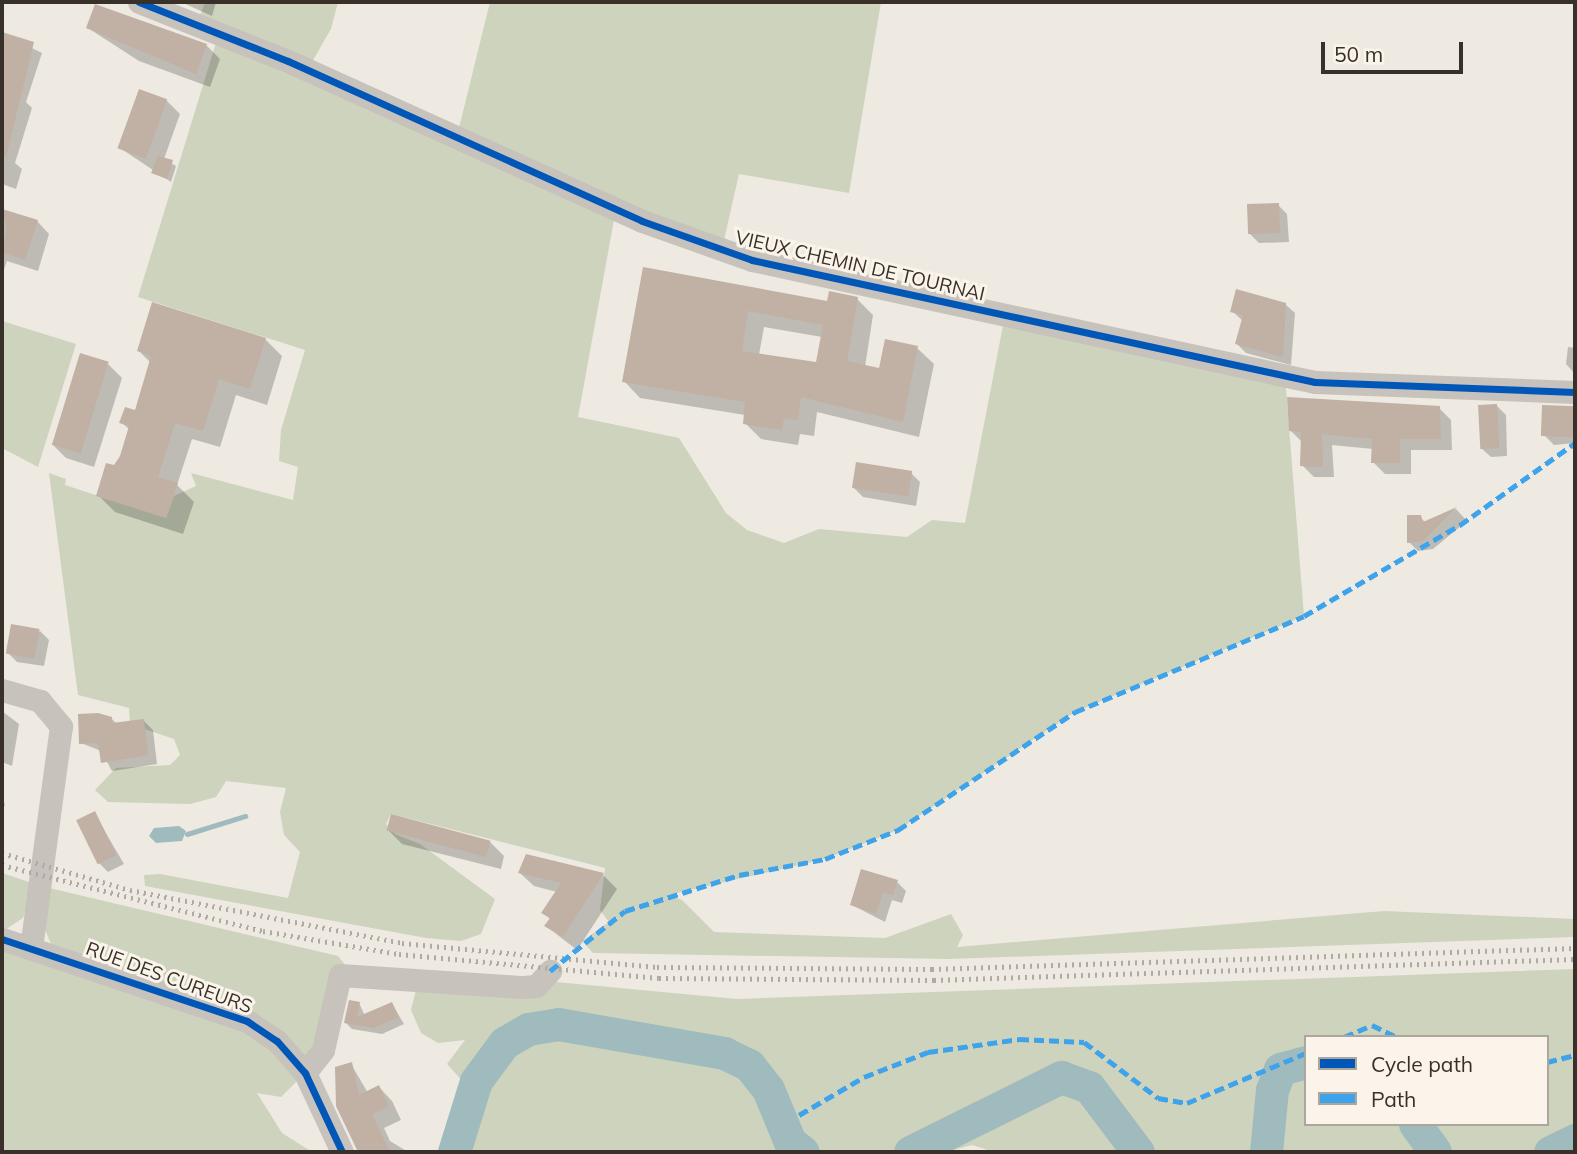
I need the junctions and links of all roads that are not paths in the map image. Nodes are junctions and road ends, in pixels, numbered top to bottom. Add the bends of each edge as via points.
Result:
1 (139, 2) edge
2 (1575, 392) edge
3 (2, 690) edge
4 (2, 939) edge
5 (31, 948) junction
6 (550, 971) dead end
7 (305, 1073) junction
8 (342, 1152) edge

1 - 2 street, VIEUX CHEMIN DE TOURNAI via 288,61 642,221 752,260 1315,382
3 - 5 street via 49,707 62,737
4 - 5 street, RUE DES CUREURS
5 - 7 street, RUE DES CUREURS via 247,1021 277,1041
6 - 7 street via 536,986 523,987 340,975 323,1050
7 - 8 street, RUE DES CUREURS

